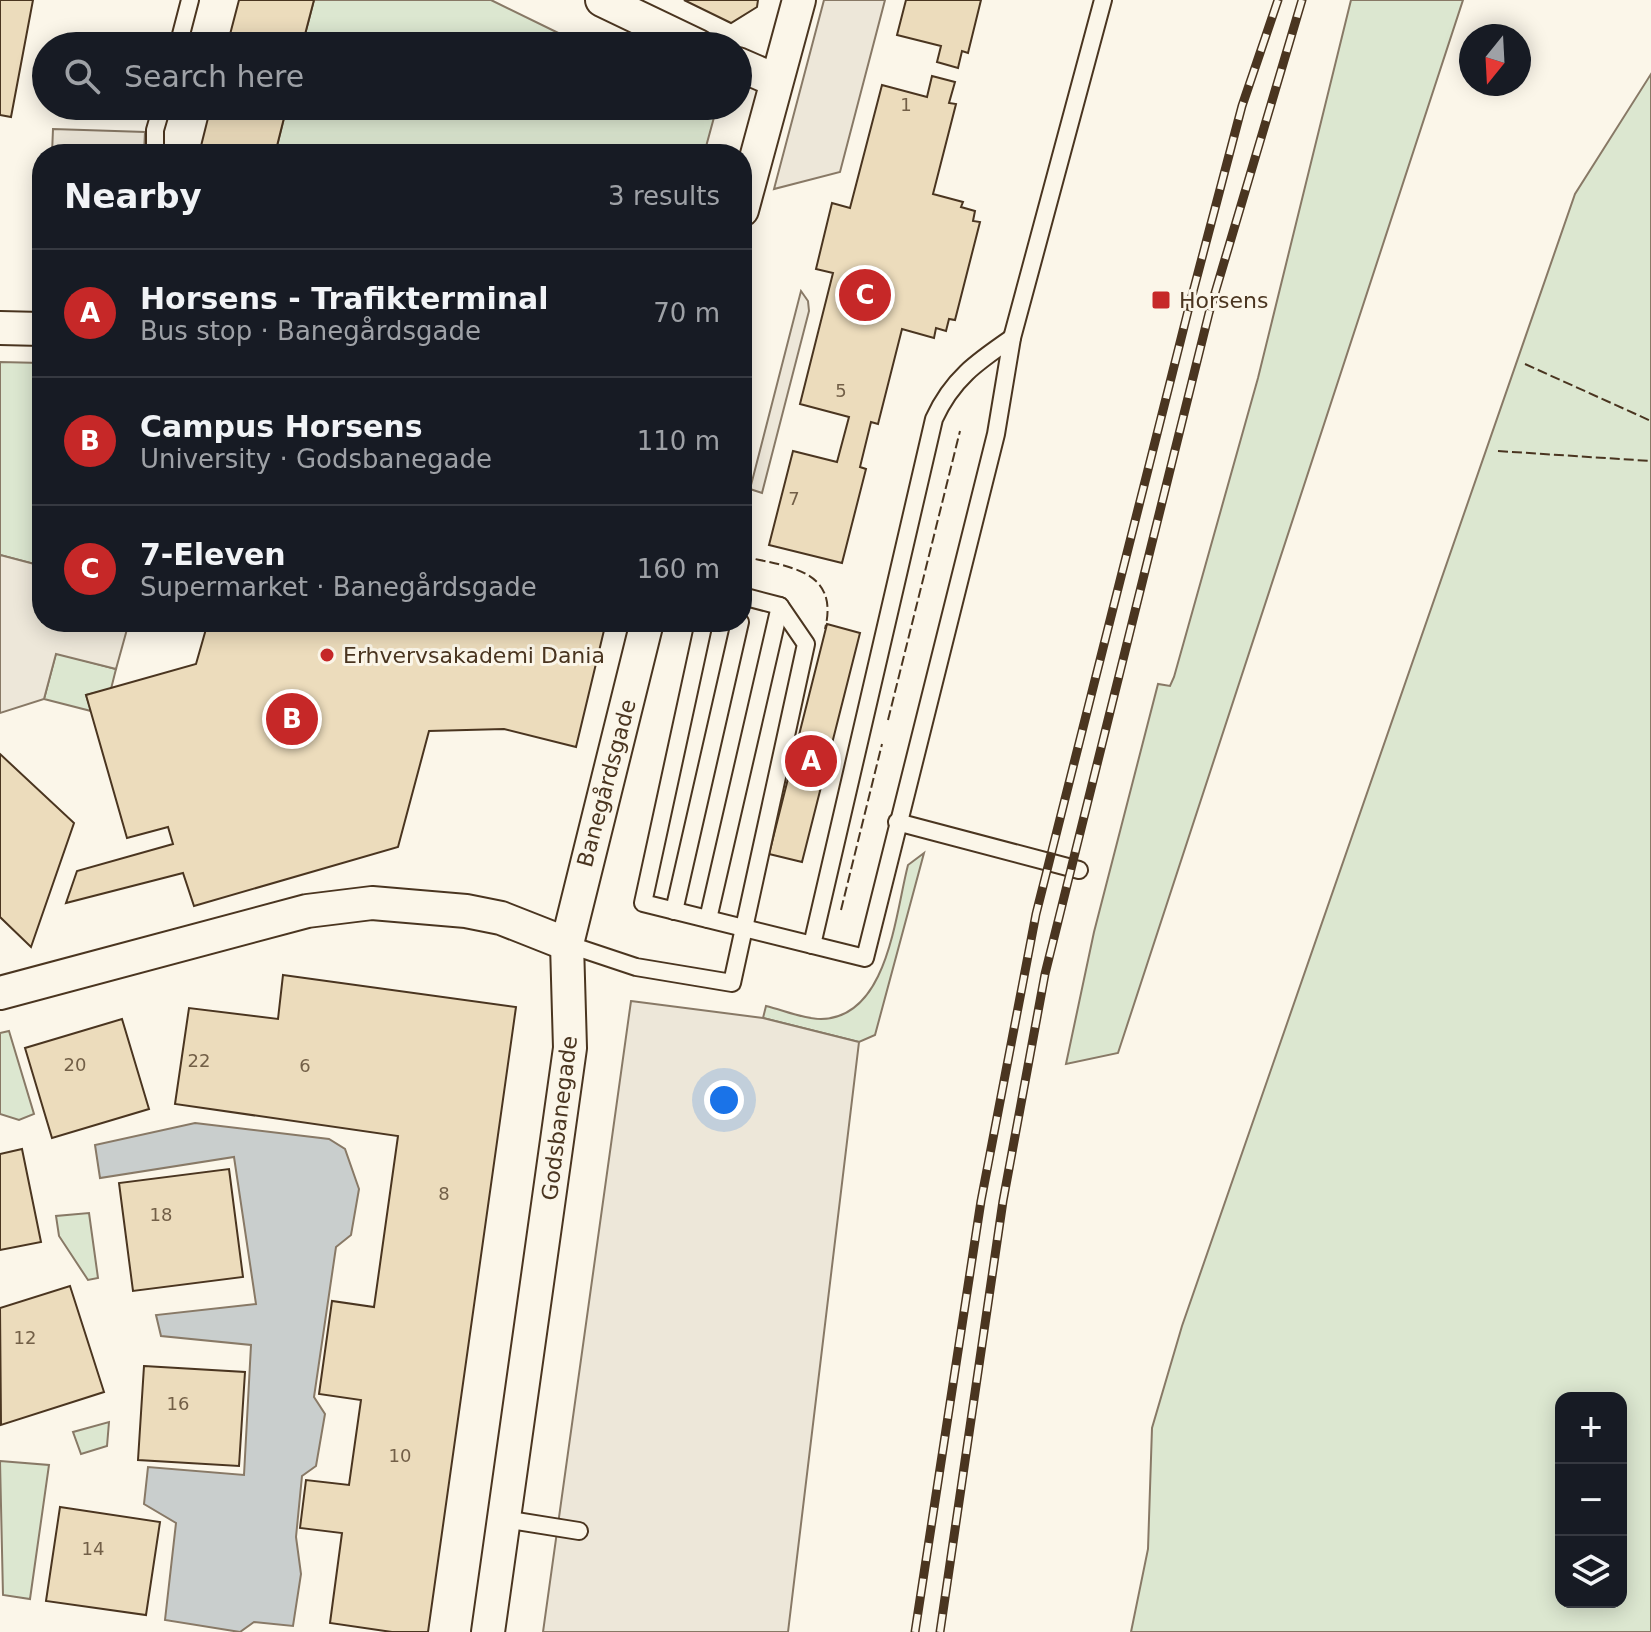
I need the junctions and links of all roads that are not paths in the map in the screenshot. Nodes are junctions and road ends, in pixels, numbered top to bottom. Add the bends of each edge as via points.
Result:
1 (190, 0) edge
2 (602, 0) edge
3 (799, 0) edge
4 (1103, 0) edge
5 (182, 32) edge
6 (669, 32) edge
7 (752, 70) edge
8 (775, 80) junction
9 (158, 120) edge
10 (155, 144) edge
11 (752, 171) edge
12 (0, 328) edge
13 (32, 329) edge
14 (1012, 338) junction
15 (752, 604) edge
16 (780, 606) junction
17 (645, 632) edge
18 (702, 632) edge
19 (738, 632) edge
20 (897, 822) junction
21 (1079, 870) dead end
22 (674, 911) junction
23 (708, 919) junction
24 (744, 928) junction
25 (567, 944) junction
26 (812, 945) junction
27 (0, 993) edge
28 (504, 1519) junction
29 (579, 1531) dead end
30 (488, 1632) edge

1 - 5 lane
2 - 6 street
3 - 8 street
4 - 14 lane
7 - 8 street
8 - 11 street
9 - 10 lane
12 - 13 street
14 - 20 lane via 996,434
14 - 26 lane via 958,377 934,419
15 - 16 lane
16 - 23 lane
16 - 24 lane via 806,644
17 - 25 street, Banegårdsgade
18 - 22 lane via 643,903
19 - 22 lane
20 - 21 lane via 1023,850
20 - 26 lane via 865,958
22 - 23 lane
23 - 24 lane
24 - 25 lane via 732,983 636,967
24 - 26 lane
25 - 27 street via 489,916 372,903 307,911
25 - 28 street, Godsbanegade via 570,1048
28 - 29 lane
28 - 30 street, Godsbanegade

